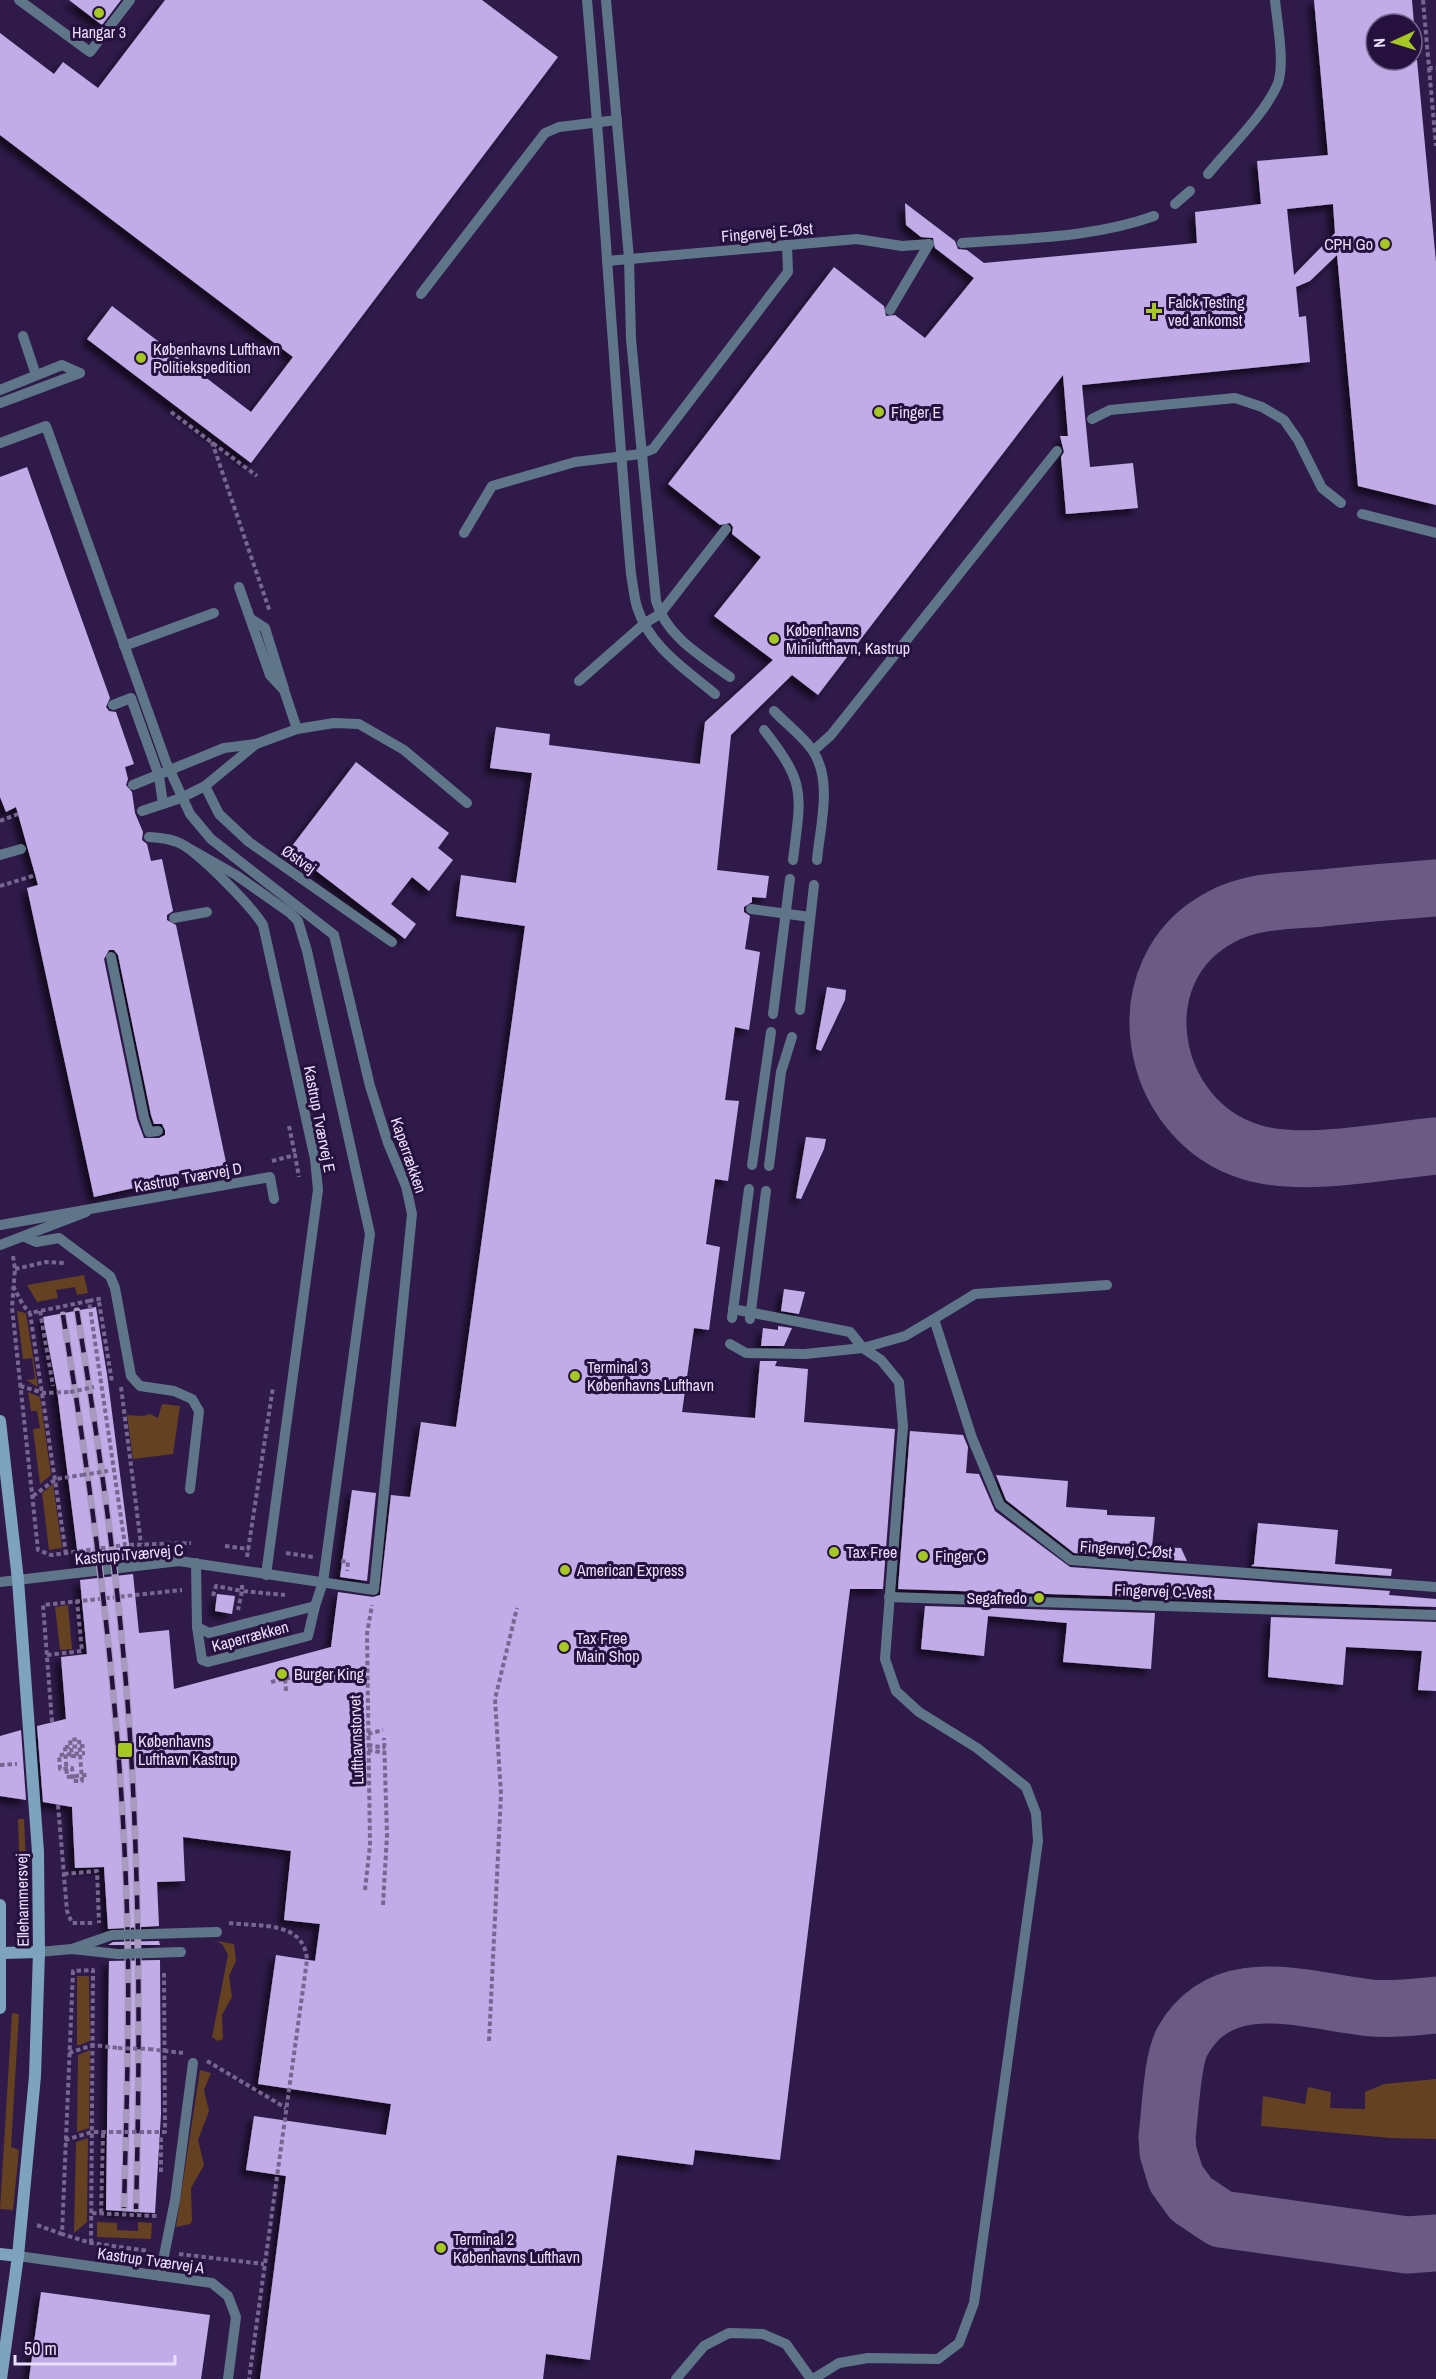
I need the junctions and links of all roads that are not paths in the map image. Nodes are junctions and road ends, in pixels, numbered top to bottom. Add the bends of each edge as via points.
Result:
1 (19, 0) edge
2 (130, 0) edge
3 (587, 0) edge
4 (606, 0) edge
5 (1275, 0) edge
6 (617, 120) junction
7 (598, 121) junction
8 (1208, 174) dead end
9 (1190, 191) dead end
10 (1175, 204) dead end
11 (1154, 216) dead end
12 (962, 243) dead end
13 (787, 245) junction
14 (629, 258) junction
15 (607, 261) junction
16 (421, 294) dead end
17 (890, 310) dead end
18 (23, 336) dead end
19 (36, 375) junction
20 (0, 390) edge
21 (0, 403) edge
22 (1092, 418) dead end
23 (0, 443) edge
24 (1057, 451) dead end
25 (641, 454) junction
26 (621, 455) junction
27 (1341, 503) dead end
28 (1362, 514) dead end
29 (726, 529) dead end
30 (464, 533) dead end
31 (1436, 533) edge
32 (239, 587) dead end
33 (214, 613) dead end
34 (660, 614) junction
35 (645, 623) junction
36 (124, 646) junction
37 (730, 677) dead end
38 (579, 681) dead end
39 (715, 694) dead end
40 (113, 705) dead end
41 (774, 711) dead end
42 (297, 729) junction
43 (764, 730) dead end
44 (256, 744) junction
45 (813, 751) junction
46 (170, 771) junction
47 (159, 776) junction
48 (134, 785) dead end
49 (205, 786) junction
50 (181, 798) junction
51 (467, 803) dead end
52 (163, 804) junction
53 (142, 811) dead end
54 (149, 837) dead end
55 (185, 846) junction
56 (21, 849) dead end
57 (0, 855) edge
58 (793, 860) dead end
59 (817, 860) dead end
60 (790, 879) dead end
61 (814, 885) dead end
62 (751, 909) dead end
63 (207, 912) dead end
64 (786, 914) junction
65 (810, 917) junction
66 (174, 918) dead end
67 (392, 942) dead end
68 (111, 957) dead end
69 (800, 1010) dead end
70 (773, 1014) dead end
71 (771, 1032) dead end
72 (792, 1036) dead end
73 (158, 1131) dead end
74 (753, 1165) dead end
75 (770, 1166) dead end
76 (749, 1189) dead end
77 (766, 1191) dead end
78 (274, 1199) dead end
79 (89, 1211) junction
80 (0, 1225) edge
81 (25, 1237) junction
82 (5, 1243) edge
83 (1107, 1285) dead end
84 (751, 1316) junction
85 (934, 1319) junction
86 (730, 1344) dead end
87 (863, 1348) junction
88 (0, 1421) edge
89 (190, 1489) dead end
90 (196, 1563) junction
91 (266, 1575) junction
92 (18, 1580) junction
93 (0, 1582) edge
94 (328, 1583) junction
95 (1436, 1587) edge
96 (889, 1597) junction
97 (317, 1602) junction
98 (1436, 1616) edge
99 (197, 1627) junction
100 (0, 1905) edge
101 (217, 1932) dead end
102 (72, 1949) junction
103 (39, 1952) junction
104 (182, 1952) dead end
105 (1, 1953) edge
106 (0, 2008) edge
107 (194, 2058) road end
108 (0, 2254) edge
109 (18, 2256) junction
110 (160, 2276) junction
111 (1, 2379) edge
112 (228, 2379) edge
113 (676, 2379) edge
114 (812, 2379) edge

1 - 2 lane via 90,52
3 - 7 lane
4 - 6 lane
5 - 8 lane via 1279,81 1268,102
6 - 7 lane
6 - 14 lane
7 - 15 lane
7 - 16 lane via 545,133
9 - 10 lane
11 - 12 lane via 1133,224 1068,235
13 - 14 lane, Fingervej E-Øst
13 - 17 lane, Fingervej E-Øst via 857,239 902,246 929,244
13 - 25 lane via 788,272 653,449
14 - 15 lane, Fingervej E-Øst
14 - 25 lane
15 - 26 lane
18 - 19 lane
19 - 20 lane
19 - 21 lane via 62,365 80,373
22 - 27 lane via 1110,410 1234,398 1262,407 1284,420 1322,488
23 - 36 lane, Kaperrækken via 46,426
24 - 45 lane via 831,735
25 - 26 lane
25 - 34 lane via 651,572
26 - 30 lane via 575,462 492,486
26 - 35 lane via 631,574 637,607
28 - 31 lane
29 - 34 lane
32 - 42 lane via 251,619 265,628
33 - 36 lane
34 - 35 lane
34 - 37 lane via 682,642
35 - 38 lane
35 - 39 lane via 668,655
36 - 46 lane, Kaperrækken
40 - 47 lane via 131,698
41 - 45 lane
42 - 44 lane
42 - 51 lane via 334,723 359,724 404,750
43 - 58 lane via 796,777 800,798
44 - 46 lane via 224,748
44 - 49 lane
45 - 59 lane via 824,792
46 - 47 lane
46 - 50 lane, Kaperrækken
47 - 48 lane
47 - 52 lane
49 - 50 lane
49 - 67 lane, Østvej via 219,814 249,842
50 - 52 lane
50 - 94 lane, Kaperrækken via 210,839 334,935 370,1086 406,1186 412,1214 374,1590
52 - 53 lane
54 - 55 lane, Kastrup Tværvej E via 170,839
55 - 91 lane, Kastrup Tværvej E via 253,910 263,925 315,1159 318,1190
55 - 94 lane, Kaperrækken via 236,875 298,921 370,1234
56 - 57 lane
60 - 64 lane
61 - 65 lane
62 - 64 lane
63 - 66 lane
64 - 65 lane
64 - 70 lane
65 - 69 lane
68 - 73 lane via 144,1117 149,1132
71 - 74 lane
72 - 75 lane via 781,1072
76 - 84 lane via 733,1314
77 - 84 lane
78 - 79 lane, Kastrup Tværvej D via 270,1178
79 - 80 lane, Kastrup Tværvej D via 74,1210
79 - 81 lane, Kastrup Tværvej D
81 - 82 lane, Kastrup Tværvej D
81 - 89 lane via 36,1242 59,1238 110,1276 131,1376 140,1386 174,1391 192,1399 199,1411
83 - 85 lane via 975,1294
84 - 87 lane via 850,1332
85 - 87 lane via 905,1336
85 - 95 lane, Fingervej C-Øst via 972,1438 1000,1505 1071,1560
86 - 87 lane via 746,1353 805,1354
87 - 96 lane via 881,1360 899,1382 903,1426
88 - 92 street, Ellehammersvej
90 - 91 lane, Kastrup Tværvej C
90 - 92 lane, Kastrup Tværvej C via 179,1561
90 - 99 lane, Kaperrækken
91 - 94 lane, Kastrup Tværvej C
92 - 93 lane, Kastrup Tværvej C
92 - 103 street, Ellehammersvej via 38,1852
94 - 97 lane, Kaperrækken
96 - 98 lane, Fingervej C-Vest
96 - 114 lane via 885,1659 896,1691 919,1712 977,1748 1026,1787 1036,1813 1038,1841 974,2303 959,2343 938,2359 868,2358 840,2363
97 - 99 lane, Kaperrækken via 209,1633
97 - 99 lane, Kaperrækken via 308,1636 208,1662 202,1660
100 - 105 street, Ellehammersvej
101 - 102 lane, bridge via 112,1935
102 - 103 lane
102 - 104 lane, bridge via 111,1954
103 - 105 street
103 - 109 street, Ellehammersvej via 34,2076
105 - 106 street, Ellehammersvej
107 - 110 lane
108 - 109 street
109 - 110 lane, Kastrup Tværvej A
109 - 111 street, Ellehammersvej
110 - 112 lane, Kastrup Tværvej A via 212,2283 228,2296 236,2317
113 - 114 lane via 704,2346 729,2333 763,2334 786,2343

